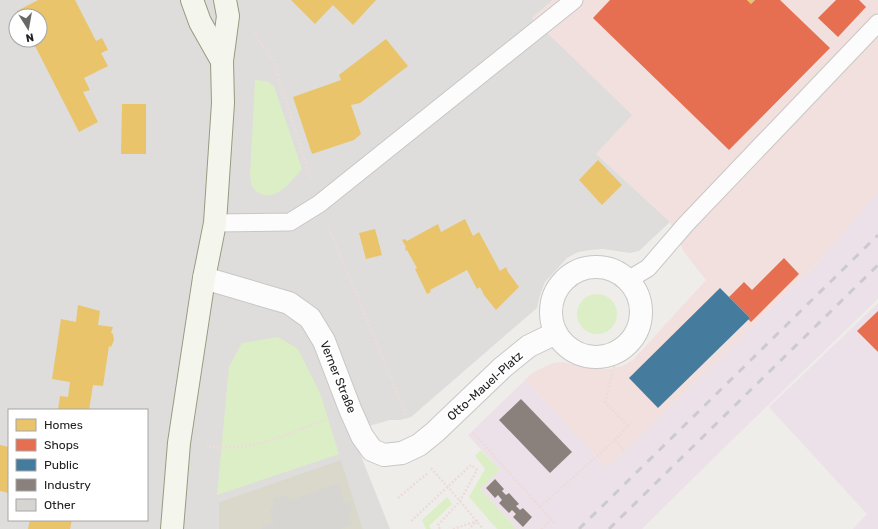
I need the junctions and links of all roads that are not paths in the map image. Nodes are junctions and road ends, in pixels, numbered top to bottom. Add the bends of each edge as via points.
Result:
1 (192, 0) edge
2 (225, 0) edge
3 (574, 0) edge
4 (878, 23) edge
5 (222, 61) junction
6 (215, 223) junction
7 (204, 278) junction
8 (628, 280) junction
9 (556, 333) junction
10 (419, 445) joint
11 (172, 529) edge

1 - 5 main road via 200,22
2 - 5 main road via 228,16
3 - 6 lane via 319,204 290,222
4 - 8 lane via 686,224 648,268
5 - 6 main road via 223,103
6 - 7 main road
7 - 10 street, Verner Straße via 289,303 310,318 324,340 353,416 372,450 384,455 402,453
7 - 11 main road via 179,443
8 - 9 street via 617,272 603,267 575,271 563,280 555,292 551,305 551,320
8 - 9 street via 636,291 640,304 640,318 636,331 628,343 618,351 604,356 576,352
9 - 10 street, Otto-Mauel-Platz via 529,346 503,367

